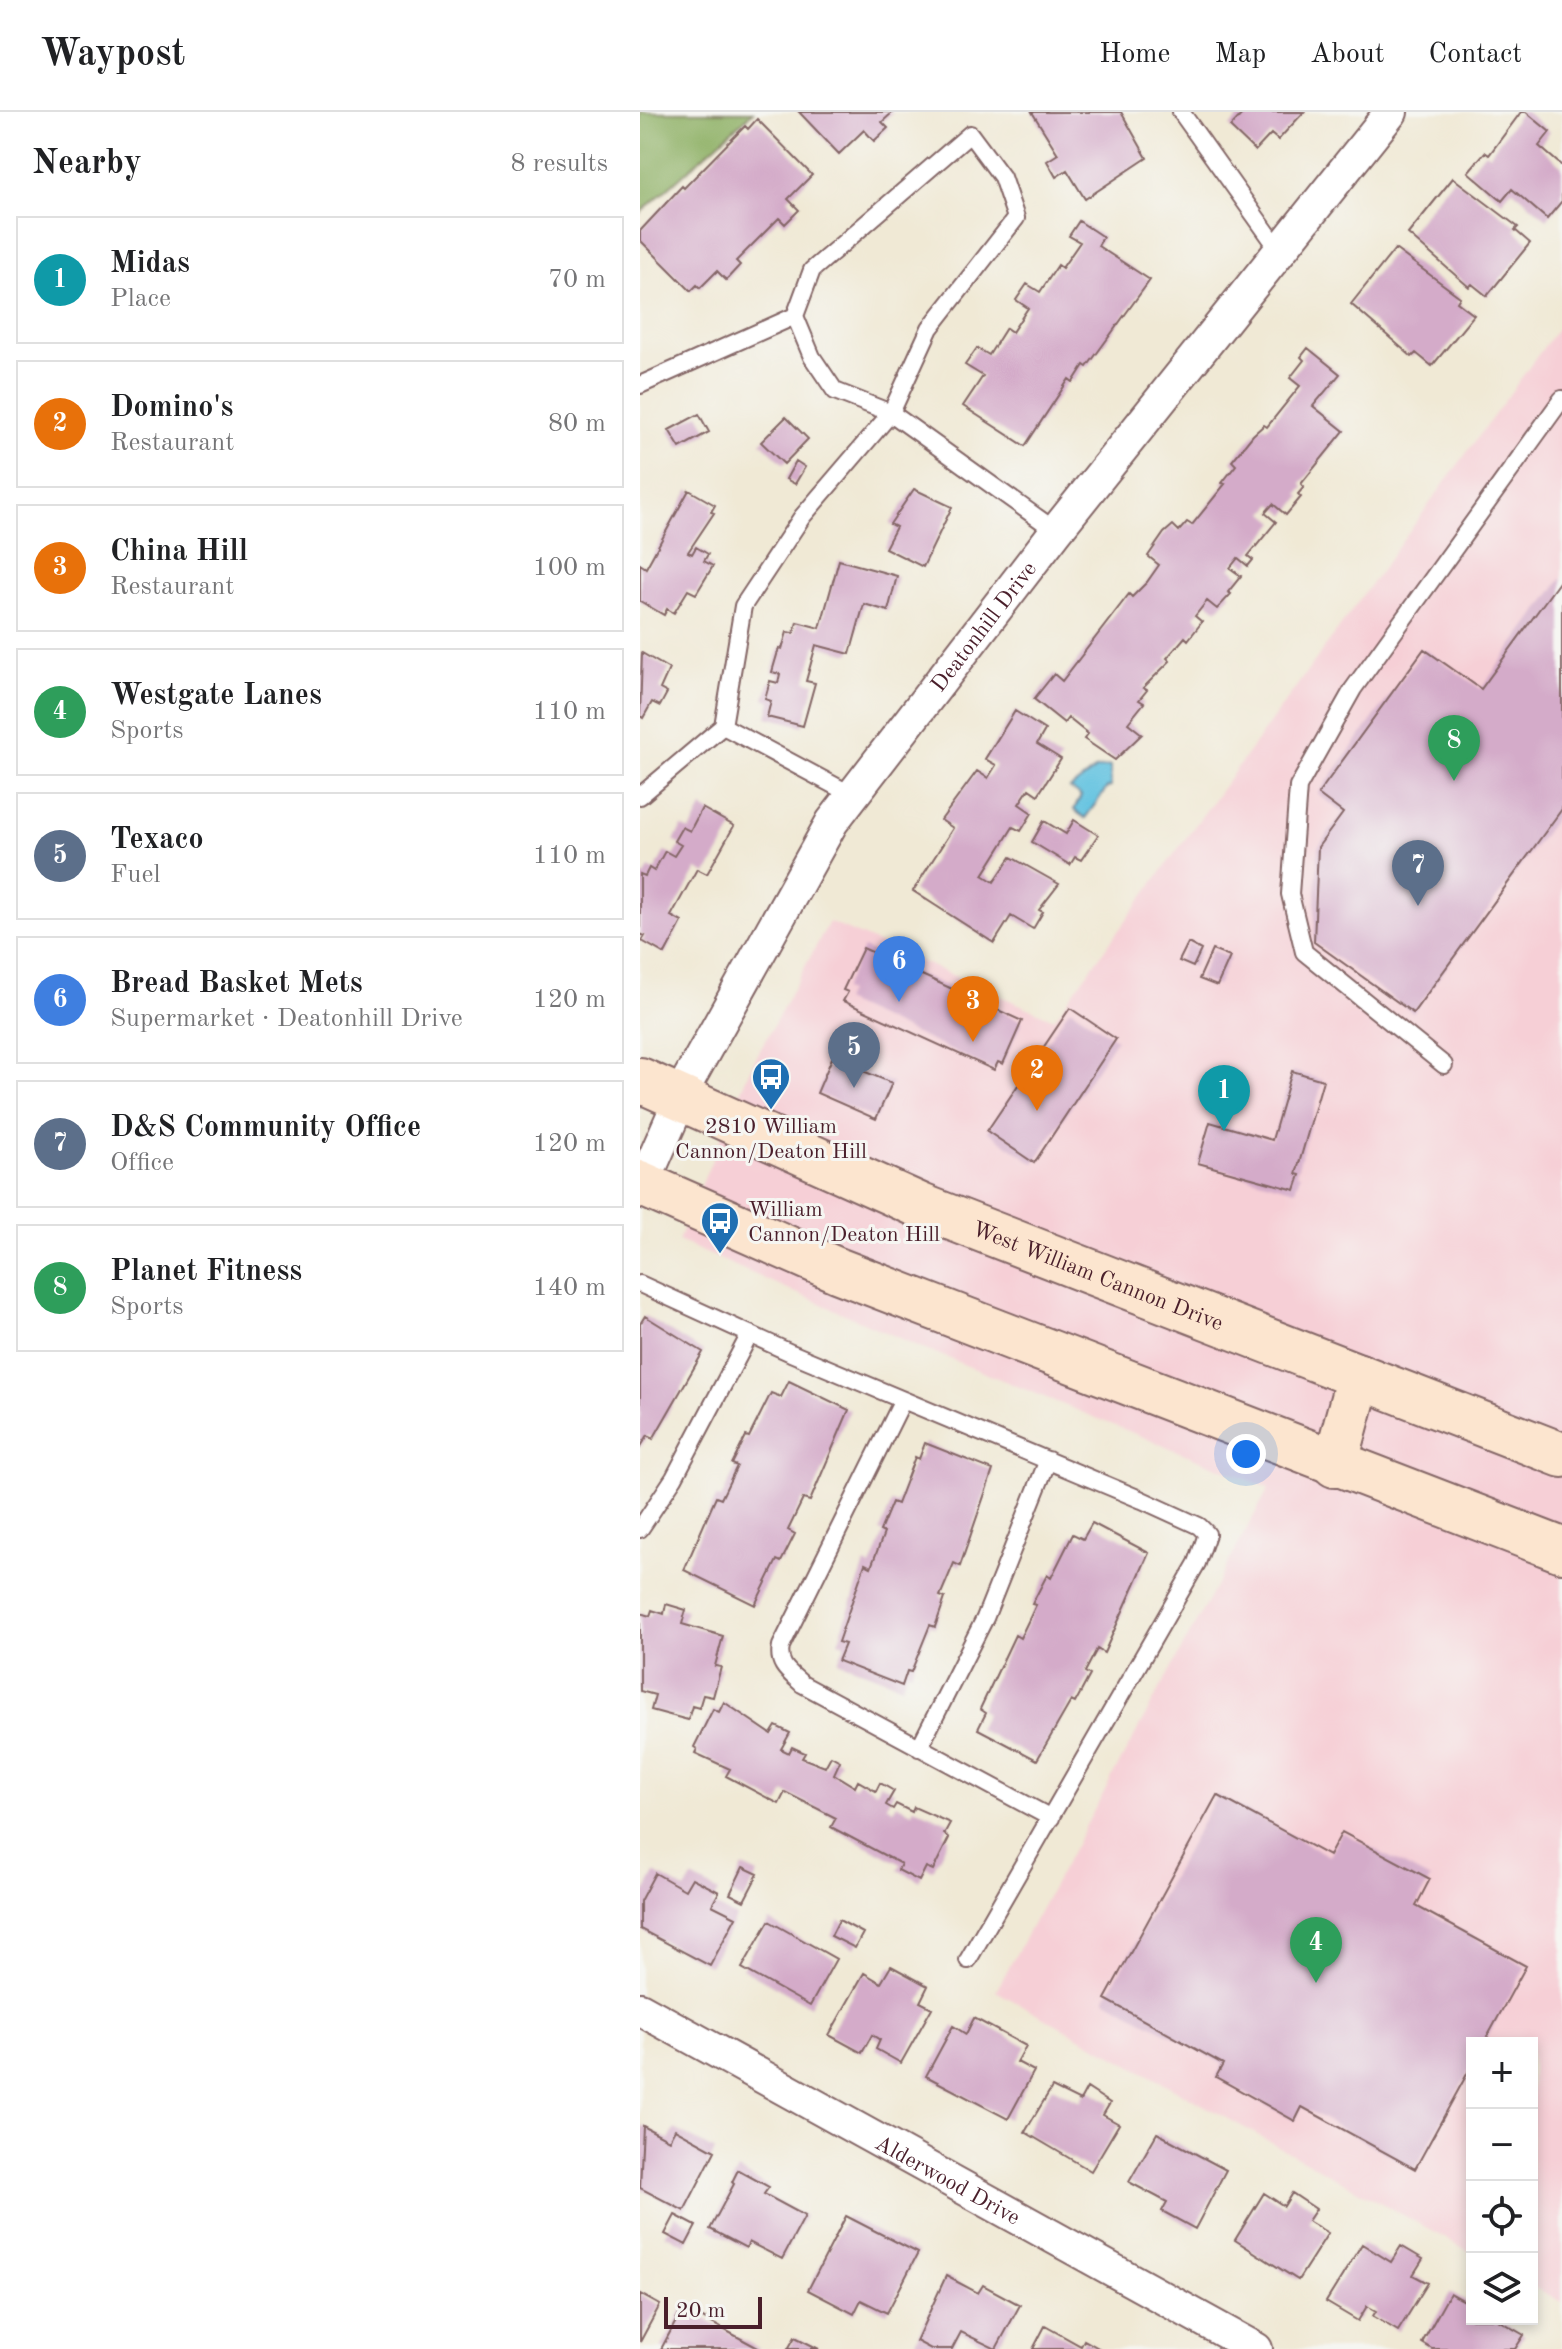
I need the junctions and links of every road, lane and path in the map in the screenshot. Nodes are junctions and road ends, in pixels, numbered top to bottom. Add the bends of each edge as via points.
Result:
1 (1181, 112) edge
2 (1391, 112) edge
3 (1280, 251) junction
4 (795, 316) junction
5 (640, 385) edge
6 (1562, 399) edge
7 (891, 413) junction
8 (1056, 531) junction
9 (723, 726) junction
10 (852, 795) junction
11 (640, 796) edge
12 (1444, 1065) dead end
13 (640, 1080) edge
14 (679, 1101) junction
15 (641, 1185) edge
16 (640, 1284) edge
17 (750, 1334) junction
18 (1359, 1376) junction
19 (903, 1400) junction
20 (1562, 1455) edge
21 (1048, 1460) junction
22 (1335, 1465) junction
23 (640, 1529) edge
24 (1562, 1550) edge
25 (919, 1748) junction
26 (1051, 1818) junction
27 (968, 1960) dead end
28 (640, 2009) edge
29 (1256, 2349) edge

1 - 3 lane
2 - 3 street, Deatonhill Drive
3 - 8 street, Deatonhill Drive
4 - 5 lane
4 - 7 lane via 812,357 835,391
4 - 7 lane via 812,270 970,134 1002,177 1016,218 930,328
6 - 12 lane via 1353,689 1298,787 1290,894 1304,952
7 - 8 lane
7 - 9 lane via 802,517 743,606
8 - 10 street, Deatonhill Drive
9 - 10 lane
9 - 11 lane
10 - 14 street, Deatonhill Drive via 832,822
13 - 14 main road, West William Cannon Drive
14 - 15 street, Deatonhill Drive
14 - 18 main road, West William Cannon Drive via 936,1212
15 - 22 main road via 837,1270
16 - 17 lane
17 - 19 lane
17 - 23 lane via 674,1478
18 - 20 main road, West William Cannon Drive
18 - 22 main road
19 - 21 lane
19 - 25 lane via 779,1656 802,1684
21 - 25 lane via 985,1618
21 - 26 lane via 1207,1534 1197,1563
22 - 24 main road
25 - 26 lane
26 - 27 lane
28 - 29 street, Alderwood Drive

